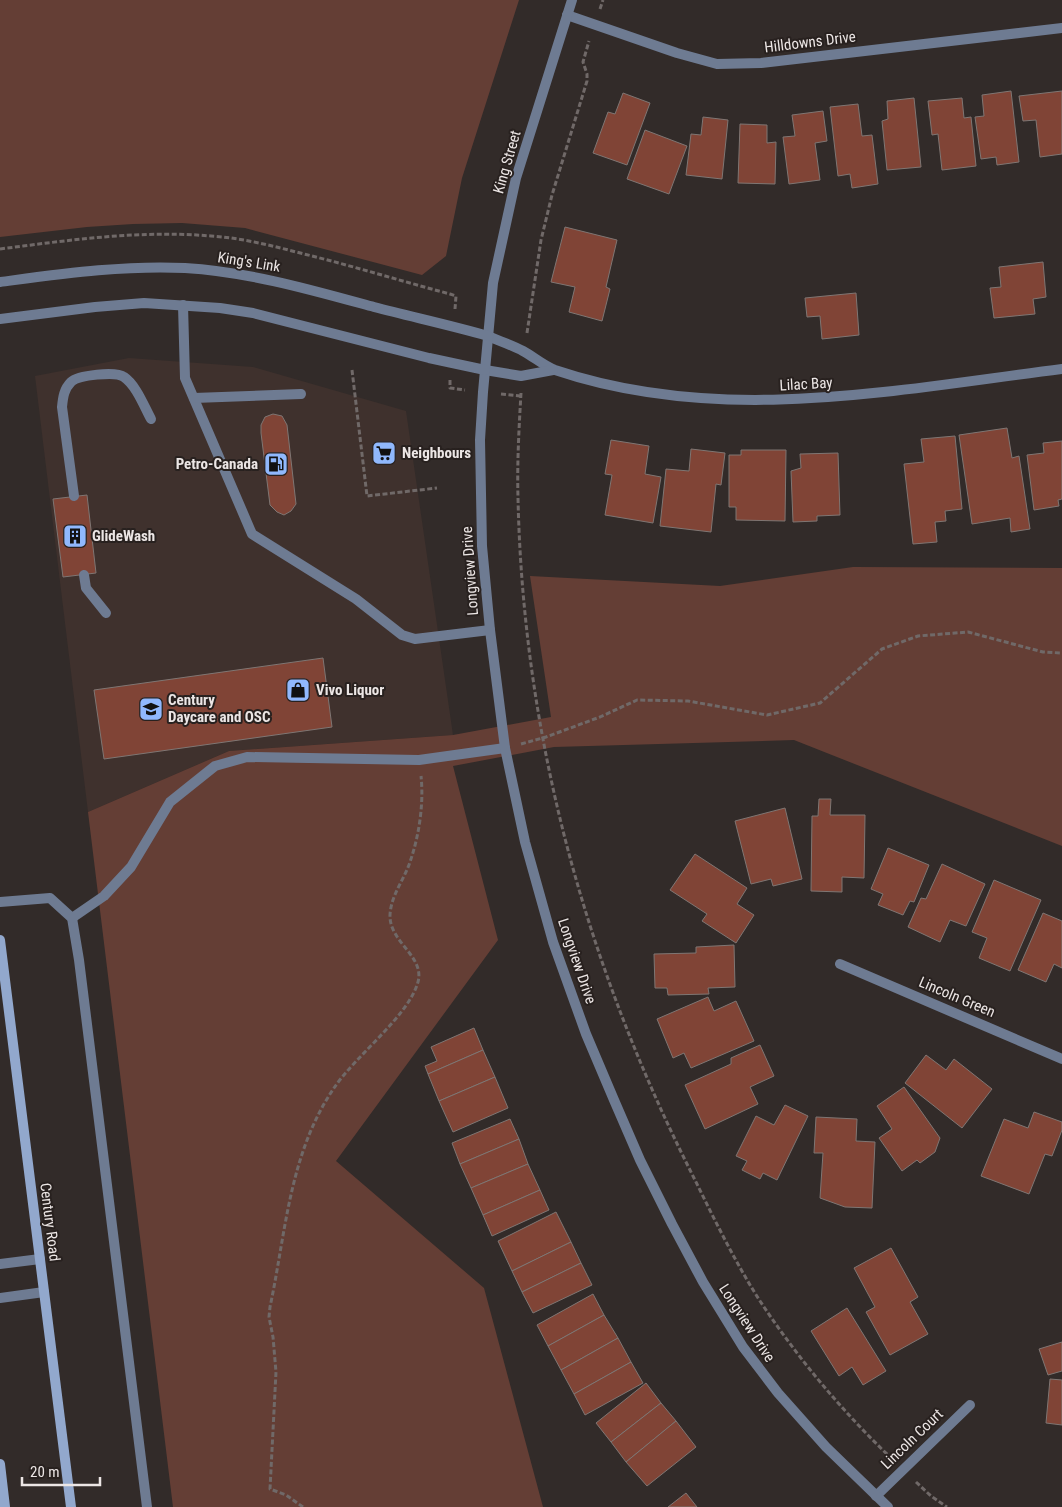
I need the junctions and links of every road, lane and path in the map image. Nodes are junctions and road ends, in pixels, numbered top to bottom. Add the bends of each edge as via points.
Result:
1 (572, 0) edge
2 (603, 0) edge
3 (567, 15) junction
4 (594, 25) junction
5 (1062, 28) edge
6 (0, 249) edge
7 (0, 282) edge
8 (456, 296) dead end
9 (183, 305) junction
10 (0, 319) edge
11 (488, 336) junction
12 (523, 351) junction
13 (1062, 368) edge
14 (352, 370) dead end
15 (485, 370) junction
16 (554, 370) junction
17 (521, 376) junction
18 (301, 394) dead end
19 (194, 398) junction
20 (151, 419) dead end
21 (438, 488) dead end
22 (74, 496) dead end
23 (84, 575) dead end
24 (106, 613) dead end
25 (490, 630) junction
26 (1062, 653) edge
27 (542, 739) junction
28 (505, 748) junction
29 (419, 760) junction
30 (0, 902) edge
31 (72, 918) junction
32 (0, 940) edge
33 (840, 964) dead end
34 (1062, 1059) edge
35 (40, 1259) junction
36 (0, 1264) edge
37 (44, 1292) junction
38 (0, 1298) edge
39 (970, 1405) dead end
40 (0, 1464) edge
41 (902, 1468) junction
42 (876, 1496) junction
43 (5, 1507) edge
44 (71, 1507) edge
45 (147, 1507) edge
46 (304, 1507) edge
47 (888, 1507) edge
48 (947, 1507) edge

1 - 3 street, King Street
2 - 4 path
3 - 4 street, Hilldowns Drive
3 - 11 street, King Street via 516,178 493,283
4 - 5 street, Hilldowns Drive via 717,64 761,63
4 - 12 path via 583,62 587,81 554,186 541,240
6 - 8 path via 109,236 213,236 256,242
7 - 11 street, King's Link via 136,268 185,268 240,274
9 - 10 street via 124,305
9 - 15 street via 253,313
9 - 19 street via 186,378
11 - 12 street, Lilac Bay
11 - 15 street, Longview Drive
12 - 16 street, Lilac Bay
13 - 16 street, Lilac Bay via 829,398 738,400 684,397 623,388
14 - 21 path via 368,496
15 - 17 street, Lilac Bay
15 - 25 street, Longview Drive via 480,440 481,495
16 - 17 street, Lilac Bay
17 - 27 path via 518,444 520,552
18 - 19 street
19 - 25 street via 252,534 356,599 402,635 415,639
20 - 22 street via 129,381 121,375 73,380 66,387 62,407
23 - 24 street via 86,588
25 - 28 street, Longview Drive
26 - 27 path via 1043,652 968,632 918,636 882,649 820,704 766,715 688,701 637,700 600,718
27 - 28 path
27 - 41 path via 558,812 594,943 646,1077 676,1143 759,1299 800,1357
28 - 29 street
28 - 42 street, Longview Drive via 525,842 552,942 586,1034 640,1160 703,1282 743,1347 826,1447
29 - 31 street via 247,757 215,766 170,802 131,867 104,896
29 - 46 path via 422,784 416,838 410,863 393,899 390,916 394,932 415,958 419,980 399,1015 334,1088 313,1127 291,1189 270,1307 276,1372 270,1489
30 - 31 street via 50,898
31 - 45 street
32 - 35 main road, Century Road
33 - 34 street, Lincoln Green
35 - 36 street
35 - 37 main road, Century Road
37 - 38 street
37 - 44 main road, Century Road
39 - 41 street, Lincoln Court
40 - 43 main road
41 - 42 street, Lincoln Court
41 - 48 path
42 - 47 street, Longview Drive

